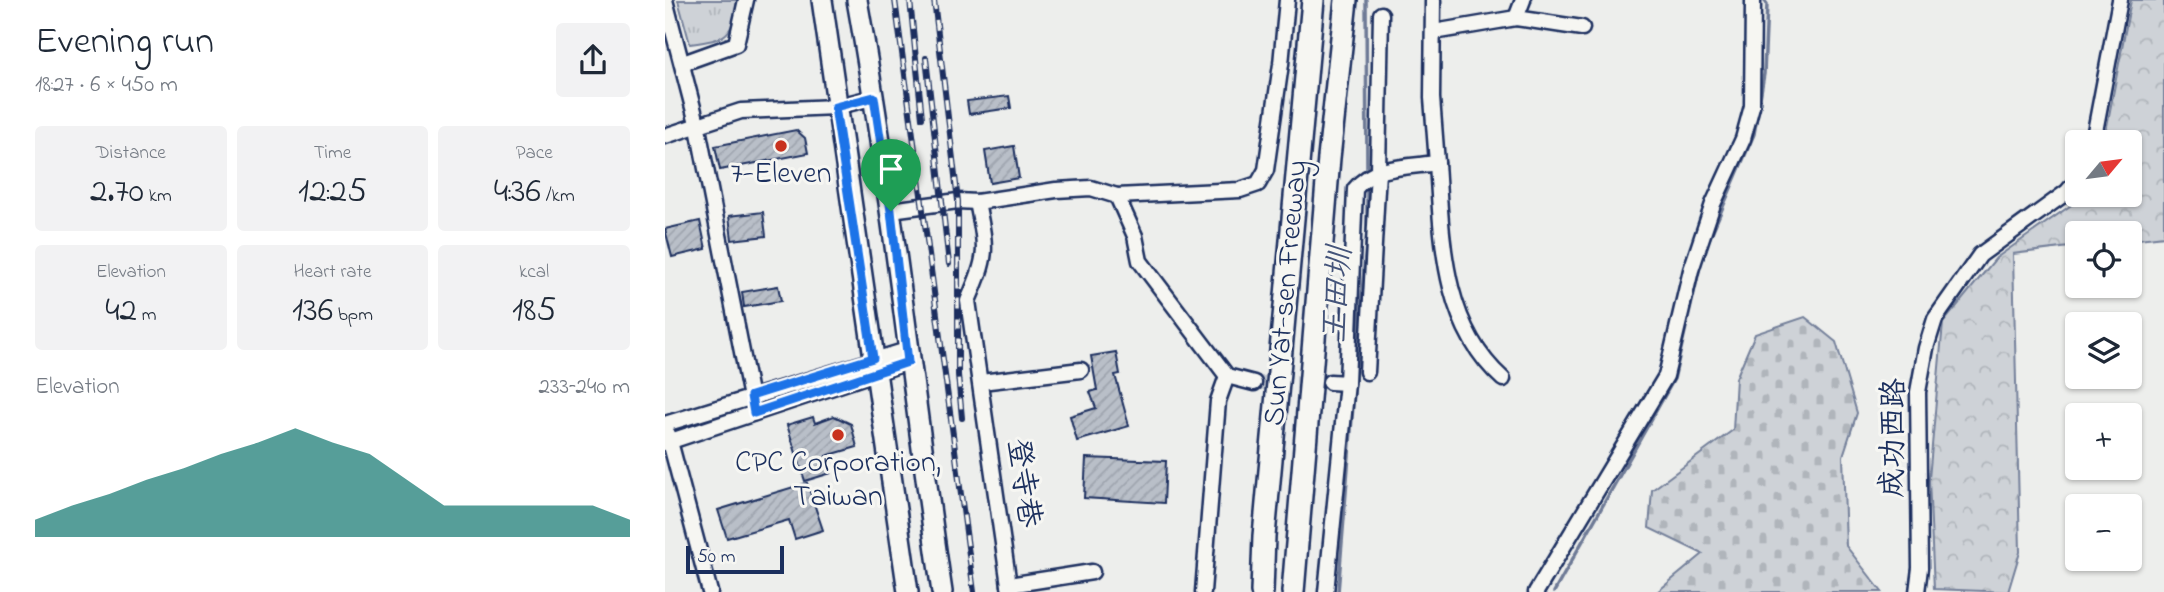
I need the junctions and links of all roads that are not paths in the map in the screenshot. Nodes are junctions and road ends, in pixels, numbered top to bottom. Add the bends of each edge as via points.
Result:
1 (665, 0) edge
2 (746, 0) edge
3 (822, 0) edge
4 (857, 0) edge
5 (1287, 0) edge
6 (1313, 0) edge
7 (1346, 0) edge
8 (1433, 0) edge
9 (1523, 0) edge
10 (1753, 0) edge
11 (2120, 0) edge
12 (1381, 14) dead end
13 (1516, 18) junction
14 (1582, 28) dead end
15 (1433, 32) junction
16 (683, 63) junction
17 (874, 97) junction
18 (835, 107) junction
19 (697, 123) junction
20 (2094, 130) edge
21 (665, 136) edge
22 (1437, 163) junction
23 (1378, 171) junction
24 (2065, 193) edge
25 (1117, 195) junction
26 (977, 202) junction
27 (891, 211) junction
28 (907, 356) junction
29 (874, 366) junction
30 (1081, 370) dead end
31 (1367, 372) dead end
32 (1227, 376) junction
33 (1503, 379) dead end
34 (981, 382) junction
35 (1329, 382) tunnel mouth
36 (1254, 383) tunnel mouth
37 (1347, 383) junction
38 (751, 396) junction
39 (754, 413) junction
40 (665, 423) edge
41 (668, 443) edge
42 (1092, 572) dead end
43 (1009, 588) edge
44 (710, 592) edge
45 (908, 592) edge
46 (942, 592) edge
47 (1203, 592) edge
48 (1262, 592) edge
49 (1293, 592) edge
50 (1326, 592) edge
51 (1537, 592) edge
52 (1917, 592) edge

1 - 16 street
2 - 16 street via 736,44
3 - 18 main road
4 - 17 main road
5 - 25 street via 1266,170 1258,184 1240,190
6 - 48 highway, Sun Yat-sen Freeway
7 - 49 highway, Sun Yat-sen Freeway via 1327,171
8 - 15 street
9 - 13 street
10 - 51 street via 1752,106 1691,270 1666,376
11 - 20 street
12 - 23 street
13 - 14 street
13 - 15 street
15 - 22 street
16 - 19 street
17 - 18 street
17 - 27 main road
18 - 19 street via 741,111
18 - 29 main road
19 - 21 street
19 - 38 street
22 - 23 street
22 - 33 street via 1443,251 1454,299 1483,361
23 - 31 street
23 - 37 street via 1361,180 1356,189
24 - 52 street, 成功西路 via 1980,255 1935,319 1918,392
25 - 26 street via 1091,188
25 - 32 street via 1135,236 1140,261
26 - 27 street
26 - 34 street, 登寺巷 via 986,248 968,301
27 - 28 main road
28 - 29 street
28 - 46 main road
29 - 38 street
29 - 39 street
29 - 45 main road
30 - 34 street
32 - 36 street
32 - 47 street via 1218,401
34 - 43 street, 登寺巷
35 - 37 street
37 - 50 street
38 - 39 street
38 - 40 street
39 - 41 street
40 - 41 street
41 - 44 street
42 - 43 street

